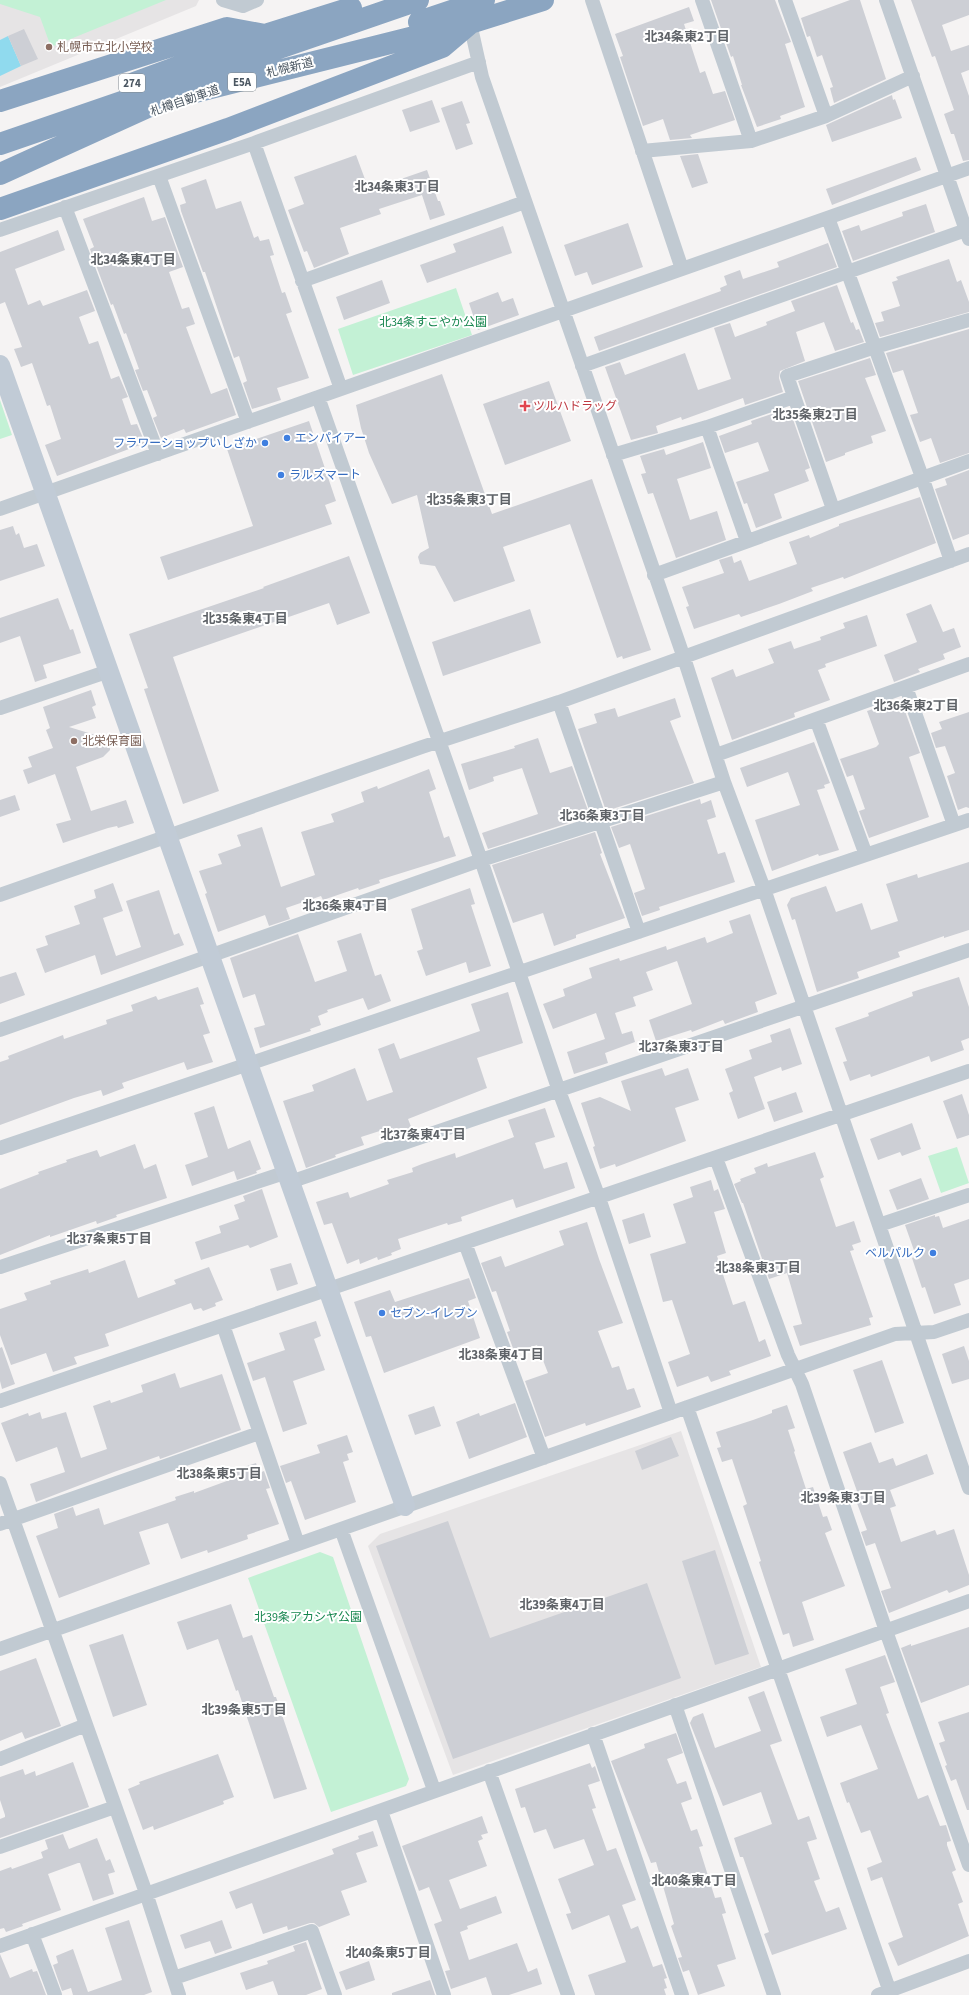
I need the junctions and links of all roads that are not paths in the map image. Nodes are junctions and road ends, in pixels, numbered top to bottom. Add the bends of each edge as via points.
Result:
1 (223, 0) edge
2 (257, 0) edge
3 (376, 0) edge
4 (418, 0) edge
5 (466, 0) edge
6 (484, 0) edge
7 (543, 0) edge
8 (592, 0) edge
9 (702, 0) edge
10 (785, 0) edge
11 (886, 0) edge
12 (470, 23) junction
13 (265, 35) junction
14 (479, 62) junction
15 (913, 76) junction
16 (0, 102) edge
17 (826, 116) junction
18 (0, 134) edge
19 (751, 141) junction
20 (254, 143) junction
21 (0, 144) edge
22 (642, 151) junction
23 (0, 164) edge
24 (969, 168) edge
25 (0, 174) edge
26 (948, 175) junction
27 (159, 176) junction
28 (525, 202) junction
29 (65, 207) junction
30 (0, 209) edge
31 (828, 218) junction
32 (0, 230) edge
33 (967, 234) edge
34 (682, 269) junction
35 (848, 272) junction
36 (302, 281) junction
37 (562, 311) junction
38 (969, 320) edge
39 (875, 347) junction
40 (0, 365) edge
41 (582, 366) junction
42 (341, 389) junction
43 (794, 396) junction
44 (318, 397) junction
45 (248, 422) junction
46 (707, 427) junction
47 (158, 454) junction
48 (612, 455) junction
49 (969, 461) edge
50 (922, 477) junction
51 (46, 493) junction
52 (0, 509) edge
53 (833, 509) junction
54 (747, 541) junction
55 (969, 554) edge
56 (950, 561) junction
57 (654, 575) junction
58 (684, 658) junction
59 (969, 664) edge
60 (109, 671) junction
61 (906, 687) junction
62 (559, 702) junction
63 (0, 708) edge
64 (816, 719) junction
65 (439, 741) junction
66 (716, 755) junction
67 (724, 782) junction
68 (969, 820) edge
69 (602, 822) junction
70 (954, 825) junction
71 (168, 835) junction
72 (866, 855) junction
73 (481, 860) junction
74 (764, 889) junction
75 (0, 895) edge
76 (639, 932) junction
77 (969, 950) edge
78 (210, 956) junction
79 (519, 972) junction
80 (804, 1006) junction
81 (0, 1030) edge
82 (248, 1064) junction
83 (969, 1072) edge
84 (559, 1091) junction
85 (842, 1115) junction
86 (0, 1148) edge
87 (716, 1158) junction
88 (289, 1177) junction
89 (969, 1195) edge
90 (599, 1198) junction
91 (879, 1225) junction
92 (466, 1243) junction
93 (0, 1267) edge
94 (330, 1290) junction
95 (969, 1320) edge
96 (223, 1326) junction
97 (916, 1333) junction
98 (795, 1369) junction
99 (0, 1401) edge
100 (687, 1407) junction
101 (671, 1413) junction
102 (259, 1433) junction
103 (544, 1458) junction
104 (0, 1483) edge
105 (969, 1488) edge
106 (405, 1506) junction
107 (6, 1522) edge
108 (341, 1529) junction
109 (298, 1544) junction
110 (969, 1601) edge
111 (52, 1630) junction
112 (886, 1631) junction
113 (0, 1649) edge
114 (778, 1669) junction
115 (675, 1705) junction
116 (86, 1725) junction
117 (592, 1734) junction
118 (0, 1759) edge
119 (490, 1771) junction
120 (434, 1790) junction
121 (115, 1807) junction
122 (381, 1811) junction
123 (0, 1847) edge
124 (969, 1865) edge
125 (146, 1893) junction
126 (32, 1934) junction
127 (0, 1946) edge
128 (969, 1961) edge
129 (174, 1978) junction
130 (886, 1994) edge
131 (55, 1995) edge
132 (179, 1995) edge
133 (335, 1995) edge
134 (444, 1995) edge
135 (568, 1995) edge
136 (682, 1995) edge
137 (774, 1995) edge

1 - 2 street via 243,6
3 - 13 highway, 274
4 - 21 highway, 札樽自動車道 / E5A
5 - 12 street
6 - 23 highway, 札樽自動車道 / E5A
7 - 12 highway, 札幌新道 / 274
8 - 22 street
9 - 19 street
10 - 17 street
11 - 15 street
12 - 14 street
12 - 25 highway, 札幌新道 / 274 via 164,100
12 - 30 highway via 442,47 228,129
13 - 16 highway via 227,28
13 - 18 highway, 274
14 - 20 street
14 - 28 street
15 - 17 street
15 - 26 street
17 - 19 street
19 - 22 street
20 - 27 street
20 - 36 street
22 - 34 street
24 - 26 street
26 - 31 street
26 - 33 street
27 - 29 street
27 - 45 street
28 - 36 street
28 - 37 street
29 - 32 street
29 - 47 street
31 - 34 street
31 - 35 street
33 - 35 street
34 - 37 street
35 - 39 street
35 - 41 street
36 - 42 street
37 - 41 street
37 - 42 street
38 - 39 street
39 - 43 street via 787,376
39 - 50 street
40 - 51 street
41 - 48 street
42 - 44 street
43 - 46 street
43 - 53 street
44 - 45 street
44 - 65 street
45 - 47 street
46 - 48 street
46 - 54 street
47 - 51 street
48 - 57 street
49 - 50 street
50 - 53 street
50 - 56 street
51 - 52 street
51 - 60 street
53 - 54 street
54 - 57 street
55 - 56 street
56 - 58 street
57 - 58 street
58 - 62 street
58 - 66 street
59 - 61 street
60 - 63 street
60 - 71 street
61 - 64 street
61 - 70 street
62 - 65 street
62 - 69 street
64 - 66 street
64 - 72 street
65 - 71 street
65 - 73 street
66 - 67 street
67 - 69 street
67 - 74 street
68 - 70 street
69 - 73 street
69 - 76 street
70 - 72 street
71 - 75 street
71 - 78 street
72 - 74 street
73 - 78 street
73 - 79 street
74 - 76 street
74 - 80 street
76 - 79 street
77 - 80 street
78 - 81 street
78 - 82 street
79 - 82 street
79 - 84 street
80 - 84 street
80 - 85 street
82 - 86 street
82 - 88 street
83 - 85 street
84 - 88 street
84 - 90 street
85 - 87 street
85 - 91 street
87 - 90 street
87 - 98 street
88 - 93 street
88 - 94 street
89 - 91 street
90 - 92 street
90 - 101 street
91 - 97 street
92 - 94 street
92 - 103 street
94 - 96 street
94 - 106 street
95 - 97 street via 934,1332
96 - 99 street
96 - 102 street
97 - 98 street via 895,1334
97 - 105 street
98 - 100 street
98 - 112 street
100 - 101 street
100 - 114 street
101 - 103 street
102 - 107 street
102 - 109 street
103 - 106 street
104 - 107 street
106 - 108 street
107 - 111 street
108 - 109 street
108 - 120 street
109 - 111 street
110 - 112 street
111 - 113 street
111 - 116 street
112 - 114 street
112 - 124 street
114 - 115 street
114 - 130 street
115 - 117 street
115 - 137 street
116 - 118 street
116 - 121 street
117 - 119 street
117 - 136 street
119 - 120 street
119 - 135 street
120 - 122 street
121 - 123 street
121 - 125 street
122 - 125 street
122 - 134 street
125 - 126 street
125 - 129 street
126 - 127 street
126 - 131 street
128 - 130 street
129 - 132 street
129 - 133 street via 312,1931

